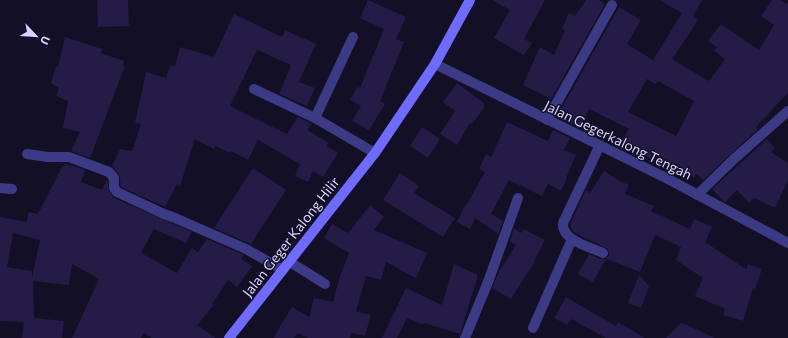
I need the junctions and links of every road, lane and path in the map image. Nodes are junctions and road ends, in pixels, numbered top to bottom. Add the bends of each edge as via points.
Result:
1 (470, 0) edge
2 (612, 5) dead end
3 (353, 37) dead end
4 (435, 64) junction
5 (254, 89) dead end
6 (788, 112) edge
7 (315, 118) junction
8 (547, 120) junction
9 (600, 145) junction
10 (375, 153) junction
11 (28, 154) dead end
12 (0, 188) edge
13 (12, 189) dead end
14 (697, 195) junction
15 (518, 198) dead end
16 (572, 239) junction
17 (788, 243) edge
18 (603, 253) dead end
19 (290, 262) junction
20 (284, 270) junction
21 (325, 284) dead end
22 (533, 328) dead end
23 (229, 338) edge
24 (465, 338) edge

1 - 4 main road, Jalan Geger Kalong Hilir
2 - 8 street
3 - 7 street
4 - 8 street, Jalan Gegerkalong Tengah
4 - 10 main road, Jalan Geger Kalong Hilir
5 - 7 street
6 - 14 street
7 - 10 street
8 - 9 street, Jalan Gegerkalong Tengah
9 - 14 street, Jalan Gegerkalong Tengah
9 - 16 street via 563,223 564,232
10 - 19 main road, Jalan Geger Kalong Hilir
11 - 20 street via 69,157 109,172 114,178 114,188 117,192 246,249
12 - 13 street
14 - 17 street, Jalan Gegerkalong Tengah
15 - 24 street
16 - 18 street
16 - 22 street
19 - 20 main road, Jalan Geger Kalong Hilir
19 - 21 street
20 - 23 main road, Jalan Geger Kalong Hilir

